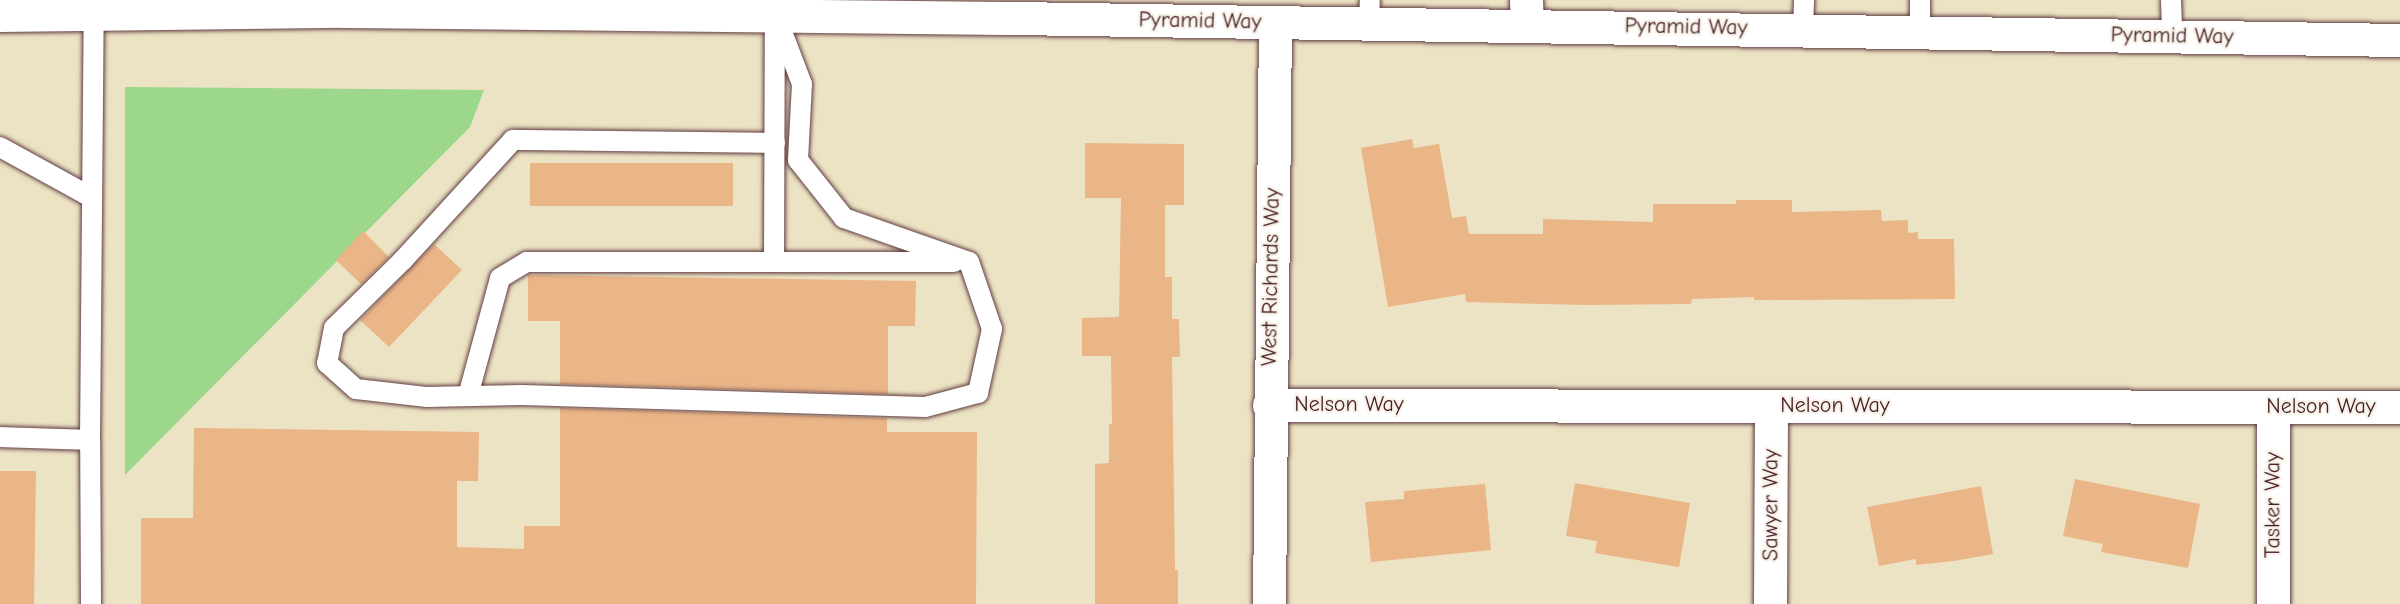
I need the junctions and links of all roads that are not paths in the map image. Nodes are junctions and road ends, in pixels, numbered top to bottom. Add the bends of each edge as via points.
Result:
1 (1920, 0) edge
2 (2172, 0) edge
3 (226, 6) edge
4 (650, 8) edge
5 (719, 8) edge
6 (986, 9) edge
7 (1149, 10) edge
8 (1227, 11) edge
9 (1369, 11) edge
10 (1526, 12) edge
11 (0, 15) edge
12 (94, 15) junction
13 (1803, 15) edge
14 (776, 16) junction
15 (1275, 22) junction
16 (1920, 32) junction
17 (2172, 36) junction
18 (2400, 40) edge
19 (775, 143) junction
20 (0, 147) edge
21 (91, 197) junction
22 (774, 262) junction
23 (969, 262) junction
24 (468, 396) junction
25 (1269, 405) junction
26 (1771, 406) junction
27 (2273, 407) junction
28 (2400, 407) edge
29 (0, 437) edge
30 (90, 440) junction
31 (91, 604) edge
32 (1269, 604) edge
33 (1770, 604) edge
34 (2273, 604) edge

1 - 16 lane
2 - 17 lane
3 - 4 main road, Pyramid Way
3 - 12 main road, Pyramid Way
4 - 5 main road, Pyramid Way
5 - 14 main road, Pyramid Way
6 - 7 main road, Pyramid Way
6 - 14 main road, Pyramid Way
7 - 8 main road, Pyramid Way
8 - 15 main road, Pyramid Way
9 - 10 main road, Pyramid Way
9 - 15 main road, Pyramid Way
10 - 13 main road, Pyramid Way
11 - 12 main road, Pyramid Way
12 - 21 lane
13 - 16 main road, Pyramid Way
14 - 19 lane
14 - 23 lane via 802,84 798,160 844,218
15 - 25 main road, West Richards Way
16 - 17 main road, Pyramid Way
17 - 18 main road, Pyramid Way
19 - 22 lane
19 - 24 lane via 513,140 403,260 334,328 327,363 356,389 426,397
20 - 21 lane
21 - 30 lane
22 - 23 lane
22 - 24 lane via 527,262 500,278
23 - 24 lane via 992,329 978,393 926,407
25 - 26 main road, Nelson Way
25 - 32 main road, West Richards Way
26 - 27 main road, Nelson Way
26 - 33 main road, Sawyer Way
27 - 28 main road, Nelson Way
27 - 34 main road, Tasker Way
29 - 30 lane
30 - 31 lane

